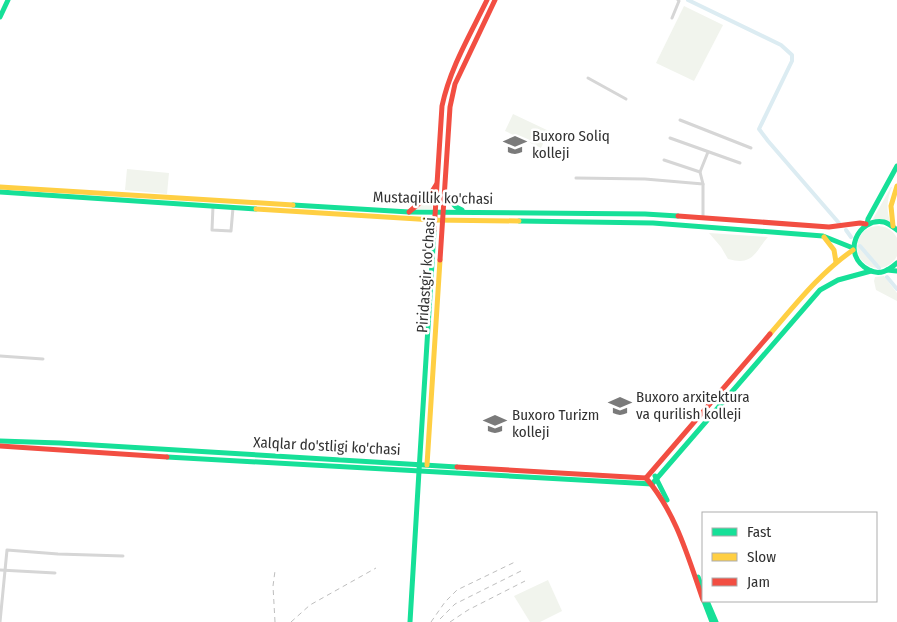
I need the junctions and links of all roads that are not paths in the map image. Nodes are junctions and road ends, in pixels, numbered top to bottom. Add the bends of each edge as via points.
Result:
1 (8, 0) edge
2 (487, 0) edge
3 (495, 0) edge
4 (678, 0) edge
5 (0, 17) edge
6 (672, 18) dead end
7 (454, 67) junction
8 (461, 70) junction
9 (588, 78) dead end
10 (626, 98) dead end
11 (680, 120) dead end
12 (670, 138) dead end
13 (751, 148) dead end
14 (708, 152) junction
15 (664, 160) dead end
16 (740, 164) dead end
17 (897, 166) edge
18 (700, 172) junction
19 (576, 178) dead end
20 (437, 184) junction
21 (703, 184) junction
22 (897, 186) edge
23 (0, 187) edge
24 (60, 190) junction
25 (0, 192) edge
26 (444, 193) junction
27 (60, 197) junction
28 (162, 200) junction
29 (213, 206) junction
30 (277, 207) junction
31 (233, 208) junction
32 (361, 212) junction
33 (409, 212) junction
34 (435, 212) junction
35 (442, 212) junction
36 (468, 212) junction
37 (592, 213) junction
38 (700, 218) junction
39 (434, 220) junction
40 (442, 220) junction
41 (591, 222) junction
42 (867, 224) junction
43 (697, 226) junction
44 (896, 229) edge
45 (823, 236) junction
46 (853, 249) junction
47 (836, 262) junction
48 (897, 263) edge
49 (887, 270) junction
50 (871, 271) junction
51 (897, 272) edge
52 (774, 329) junction
53 (780, 335) junction
54 (428, 337) junction
55 (434, 337) junction
56 (0, 356) edge
57 (43, 359) dead end
58 (0, 441) edge
59 (0, 446) edge
60 (419, 464) junction
61 (427, 464) junction
62 (419, 471) junction
63 (427, 471) junction
64 (651, 473) junction
65 (646, 478) junction
66 (656, 478) junction
67 (652, 484) junction
68 (123, 556) dead end
69 (2, 571) edge
70 (55, 573) dead end
71 (702, 587) edge
72 (702, 597) edge
73 (704, 602) edge
74 (707, 602) edge
75 (0, 622) edge
76 (410, 622) edge
77 (714, 622) edge

1 - 5 main road
2 - 7 main road, Piridastgir ko'chasi
3 - 8 main road, Piridastgir ko'chasi
4 - 6 street
7 - 8 main road
7 - 20 main road, Piridastgir ko'chasi via 444,96
8 - 26 main road, Piridastgir ko'chasi via 450,107
9 - 10 street
11 - 13 street
12 - 14 street
14 - 16 street
14 - 18 street
15 - 18 street
17 - 42 main road
18 - 21 street
19 - 21 street
20 - 33 main road
20 - 34 main road, Piridastgir ko'chasi
21 - 38 street
22 - 44 main road via 891,206
23 - 24 main road, Mustaqillik ko'chasi
24 - 27 main road
24 - 28 main road, Mustaqillik ko'chasi
25 - 27 main road, Mustaqillik ko'chasi
26 - 35 main road, Piridastgir ko'chasi
26 - 36 main road via 456,207
27 - 28 main road, Mustaqillik ko'chasi
28 - 29 main road, Mustaqillik ko'chasi
28 - 30 main road, Mustaqillik ko'chasi
29 - 31 main road, Mustaqillik ko'chasi
29 - 31 street via 212,230 231,231
30 - 31 main road, Mustaqillik ko'chasi
30 - 32 main road, Mustaqillik ko'chasi
32 - 33 main road, Mustaqillik ko'chasi
32 - 39 main road, Mustaqillik ko'chasi
33 - 34 main road, Mustaqillik ko'chasi
34 - 35 main road, Mustaqillik ko'chasi
34 - 39 main road, Piridastgir ko'chasi
35 - 36 main road, Mustaqillik ko'chasi
35 - 40 main road, Piridastgir ko'chasi
36 - 37 main road, Mustaqillik ko'chasi
37 - 38 main road, Mustaqillik ko'chasi
37 - 41 main road
38 - 42 main road, Mustaqillik ko'chasi via 829,227
38 - 43 main road
39 - 40 main road, Mustaqillik ko'chasi
39 - 54 main road, Piridastgir ko'chasi
40 - 41 main road, Mustaqillik ko'chasi
40 - 55 main road, Piridastgir ko'chasi
41 - 43 main road, Mustaqillik ko'chasi
42 - 44 main road, Mustaqillik ko'chasi via 885,223
42 - 46 main road via 856,235
43 - 45 main road, Mustaqillik ko'chasi
45 - 46 main road, Mustaqillik ko'chasi
45 - 47 main road via 834,250
46 - 47 main road
46 - 50 main road via 857,261
47 - 52 main road
48 - 49 main road
49 - 50 main road
49 - 51 main road
50 - 53 main road via 825,286
52 - 53 main road
52 - 64 main road
53 - 66 main road
54 - 55 main road
54 - 60 main road, Piridastgir ko'chasi
55 - 61 main road, Piridastgir ko'chasi
56 - 57 street
58 - 60 main road, Xalqlar do'stligi ko'chasi
59 - 62 main road, Xalqlar do'stligi ko'chasi
60 - 61 main road, Xalqlar do'stligi ko'chasi
60 - 62 main road, Piridastgir ko'chasi
61 - 63 main road, Piridastgir ko'chasi
61 - 65 main road, Xalqlar do'stligi ko'chasi
62 - 63 main road, Xalqlar do'stligi ko'chasi
62 - 76 main road, Piridastgir ko'chasi
63 - 67 main road, Xalqlar do'stligi ko'chasi
64 - 65 main road
64 - 66 main road
65 - 67 main road
66 - 67 main road
66 - 71 main road
67 - 72 main road via 671,514
68 - 69 street via 7,550
69 - 70 street
69 - 75 street
73 - 77 main road
74 - 77 main road

